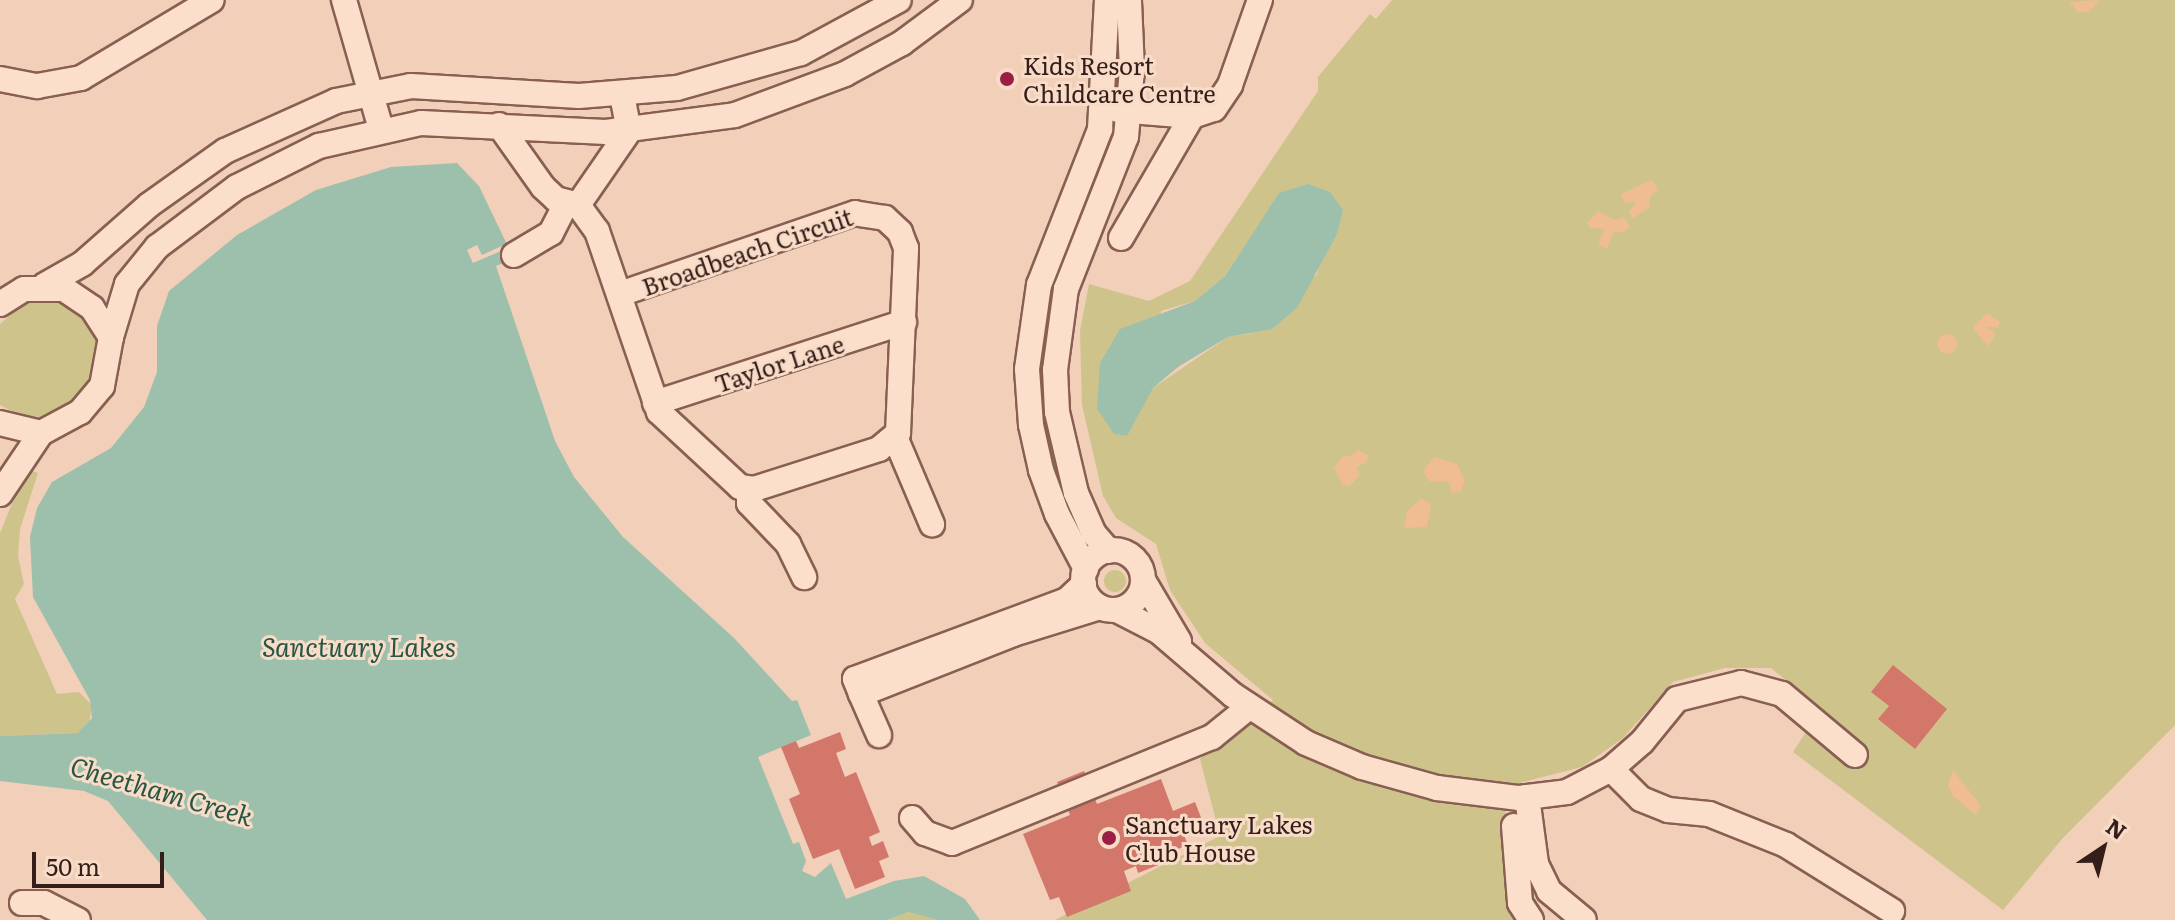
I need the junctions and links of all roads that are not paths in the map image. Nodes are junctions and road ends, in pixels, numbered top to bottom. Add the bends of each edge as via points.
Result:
1 (344, 0) edge
2 (899, 0) edge
3 (960, 0) edge
4 (1107, 0) edge
5 (1129, 0) edge
6 (1260, 0) edge
7 (202, 2) edge
8 (0, 79) edge
9 (464, 86) junction
10 (369, 94) junction
11 (622, 95) junction
12 (1131, 109) junction
13 (1103, 110) junction
14 (1192, 116) junction
15 (462, 123) junction
16 (499, 125) junction
17 (381, 129) junction
18 (629, 131) junction
19 (572, 204) junction
20 (1121, 238) dead end
21 (514, 255) dead end
22 (0, 277) edge
23 (35, 287) junction
24 (620, 294) junction
25 (0, 304) edge
26 (904, 322) junction
27 (1032, 322) junction
28 (1058, 328) junction
29 (111, 337) junction
30 (655, 403) junction
31 (0, 423) edge
32 (41, 433) junction
33 (895, 437) junction
34 (749, 489) junction
35 (0, 494) edge
36 (932, 524) dead end
37 (1109, 551) junction
38 (1085, 576) junction
39 (804, 577) dead end
40 (1143, 580) junction
41 (1109, 608) junction
42 (1184, 650) junction
43 (861, 694) junction
44 (1241, 701) junction
45 (879, 735) dead end
46 (1855, 755) dead end
47 (1611, 769) junction
48 (1518, 798) junction
49 (912, 818) dead end
50 (22, 903) dead end
51 (1892, 911) dead end
52 (1571, 917) edge
53 (78, 920) edge
54 (1531, 920) edge

1 - 10 street
2 - 11 street via 828,41 769,65 708,83
3 - 18 street via 902,43 811,89 735,115
4 - 13 street
5 - 12 street
6 - 14 street via 1225,96 1214,109
7 - 8 street via 81,78 37,86
9 - 10 street
9 - 11 street via 551,95
9 - 15 street
10 - 17 street
10 - 23 street via 306,111 225,151 149,205 82,264
11 - 18 street
12 - 13 street
12 - 14 street
12 - 28 street via 1119,160 1074,267
13 - 27 street via 1087,171 1044,269
14 - 20 street
15 - 16 street
15 - 17 street
16 - 18 street
16 - 19 street, Broadbeach Circuit via 533,177
17 - 29 street via 291,157 173,232 132,275
18 - 19 street
19 - 21 street via 551,233
19 - 24 street, Broadbeach Circuit via 597,231
22 - 23 street
23 - 25 street
23 - 29 street via 81,298
24 - 26 street, Broadbeach Circuit via 870,212 900,232 906,248
24 - 30 street, Broadbeach Circuit
26 - 30 street, Taylor Lane
26 - 33 street, Broadbeach Circuit via 901,420
27 - 28 street
27 - 38 street via 1027,369 1031,425 1057,514
28 - 37 street via 1056,398 1064,447 1086,519
29 - 32 street via 108,372 92,400 64,423
30 - 34 street, Broadbeach Circuit via 675,430 730,479
31 - 32 street
32 - 35 street
33 - 34 street via 879,449
33 - 36 street
34 - 39 street, Broadbeach Circuit via 749,503 788,544
37 - 38 street
37 - 40 street via 1129,555
38 - 41 street
38 - 43 street via 1067,600 855,679
40 - 41 street via 1133,603
40 - 42 street
41 - 42 street
41 - 43 street via 1039,624
42 - 44 street
43 - 45 street
44 - 48 street via 1306,743 1362,767 1437,788
44 - 49 street via 1195,742 1167,757 952,843 925,833
46 - 47 street via 1782,694 1741,683 1677,699 1642,742
47 - 48 street via 1567,792
47 - 51 street via 1641,799 1668,810 1709,814 1786,845
48 - 52 street via 1536,864 1549,891
48 - 54 street via 1520,903
50 - 53 street via 44,903

